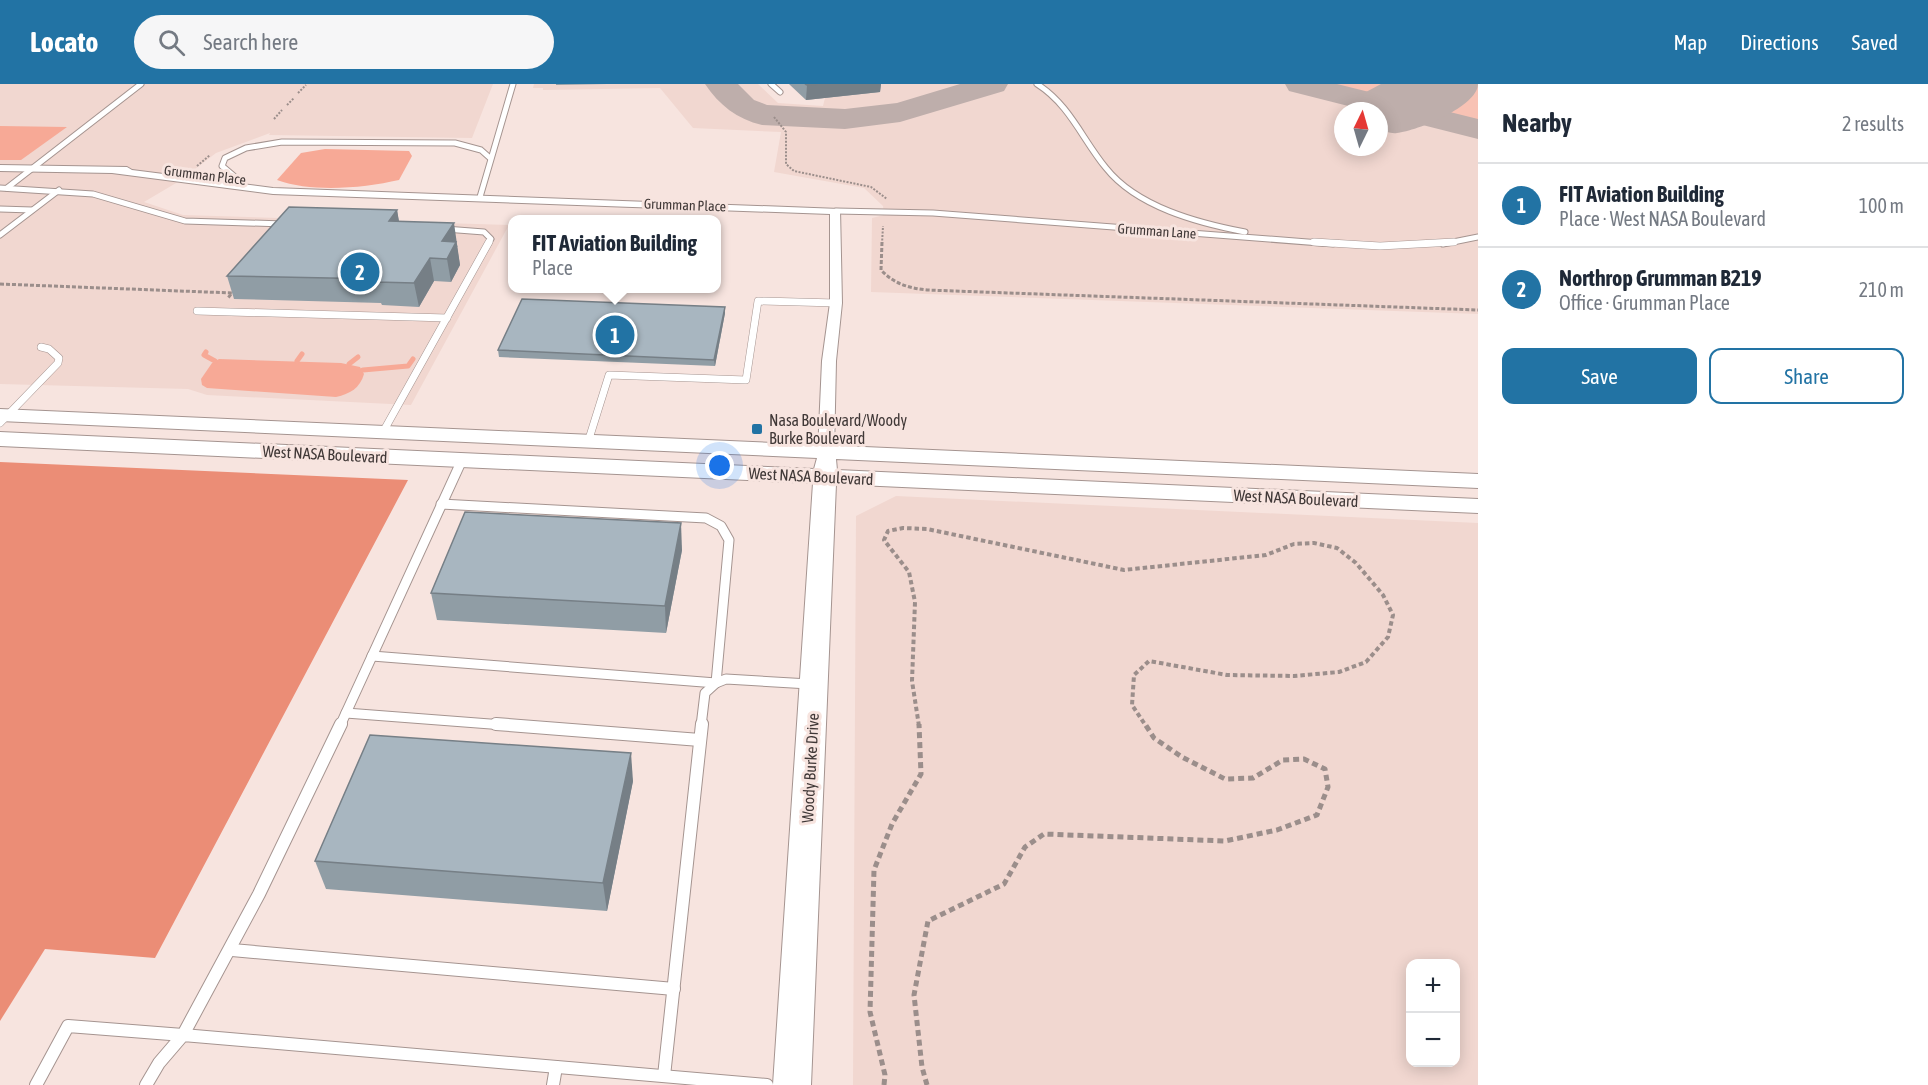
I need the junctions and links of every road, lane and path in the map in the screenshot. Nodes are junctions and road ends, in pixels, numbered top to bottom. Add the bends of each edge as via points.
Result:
1 (141, 84) edge
2 (513, 84) edge
3 (771, 84) edge
4 (1037, 84) edge
5 (306, 85) edge
6 (780, 92) dead end
7 (298, 93) dead end
8 (294, 98) dead end
9 (287, 105) dead end
10 (282, 110) dead end
11 (774, 117) dead end
12 (274, 119) dead end
13 (490, 158) junction
14 (0, 168) edge
15 (33, 169) junction
16 (116, 171) junction
17 (235, 177) junction
18 (0, 188) edge
19 (7, 188) junction
20 (59, 190) junction
21 (293, 191) junction
22 (480, 197) junction
23 (0, 209) edge
24 (32, 210) junction
25 (836, 211) junction
26 (898, 211) junction
27 (287, 224) edge
28 (442, 229) edge
29 (0, 235) edge
30 (1478, 237) edge
31 (1309, 242) junction
32 (0, 284) edge
33 (214, 292) dead end
34 (836, 303) junction
35 (1478, 310) edge
36 (197, 311) dead end
37 (447, 318) junction
38 (41, 347) dead end
39 (2, 418) edge
40 (383, 432) junction
41 (0, 439) edge
42 (588, 441) junction
43 (826, 452) junction
44 (462, 460) junction
45 (826, 477) junction
46 (1478, 481) edge
47 (441, 504) junction
48 (1478, 506) edge
49 (372, 656) junction
50 (716, 683) junction
51 (815, 685) junction
52 (346, 712) junction
53 (700, 740) junction
54 (232, 950) junction
55 (674, 989) junction
56 (183, 1035) junction
57 (556, 1067) junction
58 (664, 1076) junction
59 (36, 1085) edge
60 (146, 1085) edge
61 (553, 1085) edge
62 (767, 1085) edge
63 (792, 1085) edge
64 (884, 1085) edge
65 (927, 1085) edge

1 - 15 lane
2 - 13 lane
3 - 6 lane
4 - 31 lane via 1072,117 1107,171 1130,189 1176,212 1226,229
5 - 7 path
8 - 9 path
10 - 12 path
11 - 26 path via 786,132 786,164 794,171 871,187
13 - 17 lane via 481,150 455,143 290,141 230,154 222,166
13 - 22 lane
14 - 15 street, Grumman Place
15 - 16 street, Grumman Place
15 - 19 lane
16 - 17 street, Grumman Place via 170,170
16 - 21 street, Grumman Place
17 - 21 street, Grumman Place
18 - 19 lane
19 - 20 lane
20 - 24 lane
20 - 27 lane via 99,195 185,221
21 - 22 street, Grumman Place
22 - 25 street, Grumman Place
23 - 24 lane
24 - 29 lane
25 - 26 lane, Grumman Lane
25 - 34 street
26 - 31 lane, Grumman Lane
26 - 35 path via 883,226 881,270 888,280 907,288
28 - 37 lane via 484,232 491,239
30 - 31 lane, Grumman Lane via 1408,245
32 - 33 path
34 - 42 lane via 758,301 746,380 609,375
34 - 43 street via 829,361
36 - 37 lane
37 - 40 lane
38 - 39 lane via 55,353 58,363
39 - 40 main road, West NASA Boulevard
40 - 42 main road, West NASA Boulevard
41 - 44 main road, West NASA Boulevard
42 - 43 main road, West NASA Boulevard
43 - 45 main road, Woody Burke Drive
43 - 46 main road, West NASA Boulevard
44 - 45 main road, West NASA Boulevard
44 - 47 lane
45 - 48 main road, West NASA Boulevard
45 - 51 main road, Woody Burke Drive
47 - 49 lane
47 - 50 lane via 715,521 729,540
49 - 50 lane
49 - 52 lane
50 - 51 lane via 726,680
50 - 53 lane via 705,693
51 - 63 main road, Woody Burke Drive
52 - 53 lane
52 - 54 lane
53 - 55 lane
54 - 55 lane
54 - 56 lane
55 - 58 lane
56 - 57 lane
56 - 59 lane via 68,1026
56 - 60 lane
57 - 58 lane
57 - 61 lane
58 - 62 lane
64 - 65 path via 870,1012 873,870 892,824 921,774 921,735 912,681 915,602 909,572 884,540 888,531 927,529 1124,570 1266,555 1294,543 1337,548 1356,563 1383,595 1393,615 1388,637 1366,662 1339,672 1294,676 1227,675 1149,661 1134,675 1132,705 1154,738 1225,779 1253,778 1282,760 1305,759 1325,769 1328,787 1317,814 1277,830 1225,841 1044,834 1025,848 1004,884 928,921 914,995

